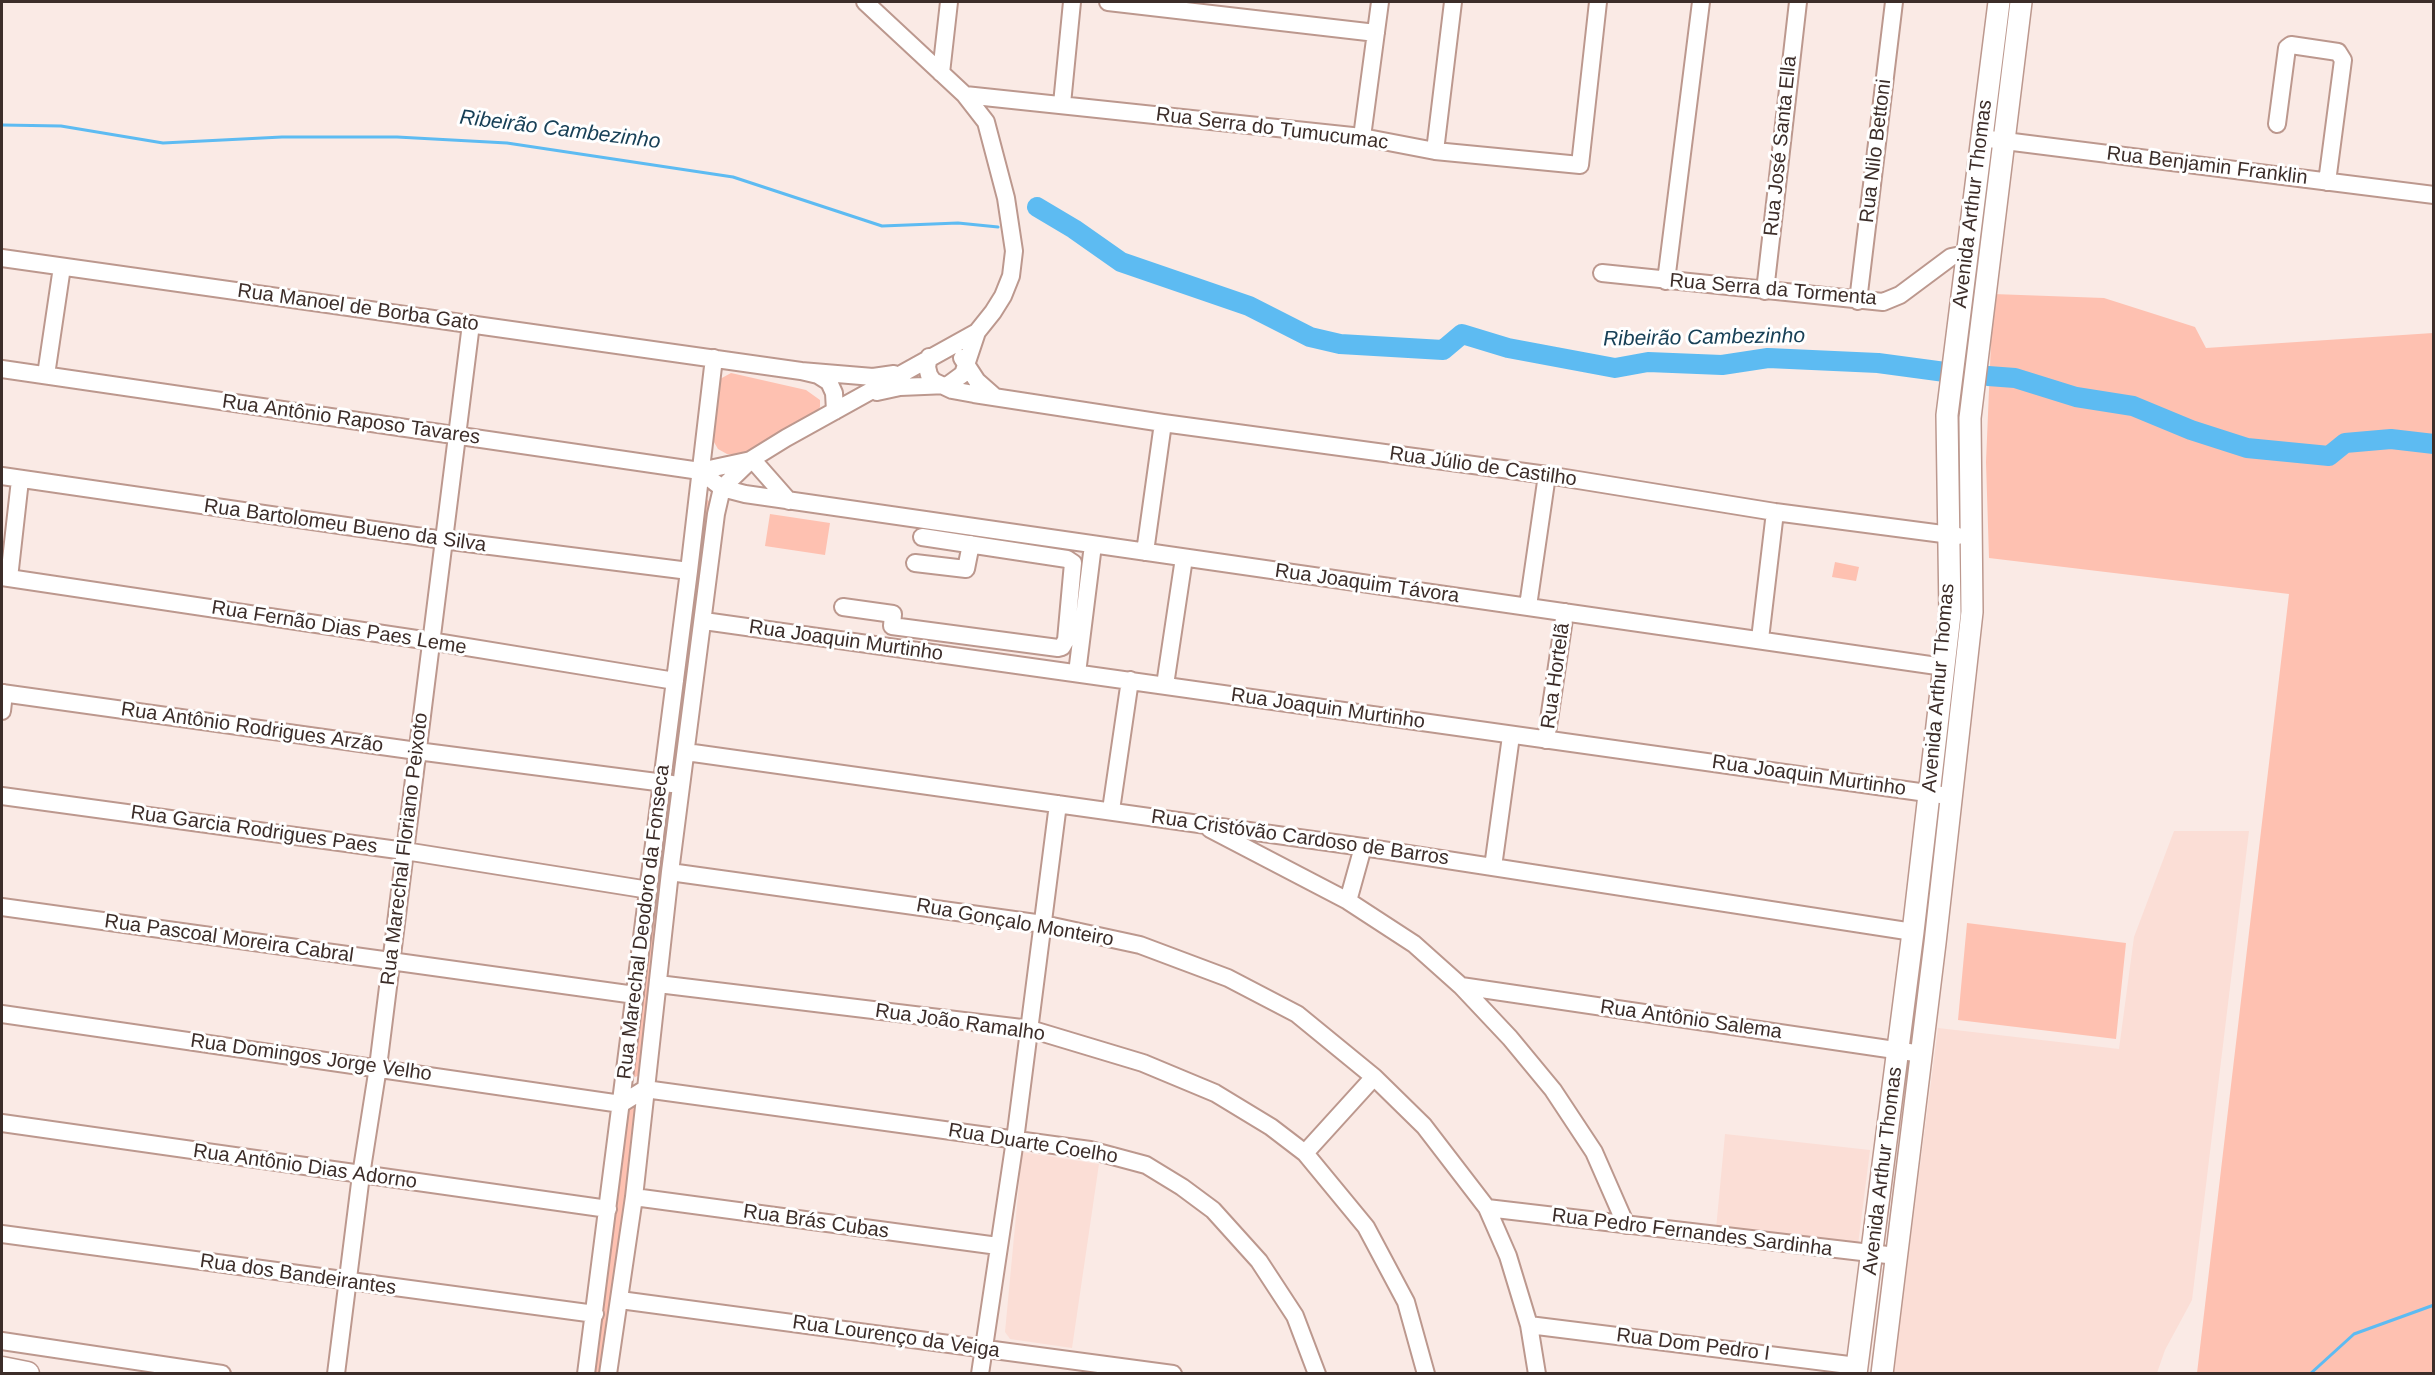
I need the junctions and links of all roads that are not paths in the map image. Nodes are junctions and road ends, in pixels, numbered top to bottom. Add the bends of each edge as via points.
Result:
1 (865, 2) edge
2 (949, 2) edge
3 (1072, 2) edge
4 (1108, 2) edge
5 (1380, 2) edge
6 (1453, 2) edge
7 (1598, 2) edge
8 (1701, 2) edge
9 (1798, 2) edge
10 (1894, 2) edge
11 (1999, 2) edge
12 (2021, 2) edge
13 (1376, 33) junction
14 (941, 73) junction
15 (965, 94) junction
16 (1062, 104) junction
17 (2277, 124) dead end
18 (1362, 137) junction
19 (1981, 138) junction
20 (2004, 140) junction
21 (1435, 151) junction
22 (2327, 182) junction
23 (2433, 195) edge
24 (1966, 254) junction
25 (2, 258) edge
26 (62, 267) junction
27 (1602, 273) dead end
28 (1666, 281) junction
29 (1765, 291) junction
30 (1858, 301) junction
31 (471, 324) junction
32 (977, 332) junction
33 (933, 355) junction
34 (714, 358) junction
35 (967, 365) junction
36 (2, 369) edge
37 (801, 372) junction
38 (901, 374) junction
39 (46, 375) junction
40 (943, 386) junction
41 (860, 396) junction
42 (994, 396) junction
43 (835, 411) junction
44 (1163, 423) junction
45 (455, 435) junction
46 (752, 459) junction
47 (700, 471) junction
48 (2, 476) edge
49 (1548, 476) junction
50 (21, 480) junction
51 (722, 488) junction
52 (789, 501) junction
53 (1775, 512) junction
54 (1949, 535) junction
55 (922, 537) dead end
56 (1971, 537) junction
57 (443, 540) junction
58 (971, 544) junction
59 (1093, 545) junction
60 (1145, 552) junction
61 (1184, 558) junction
62 (915, 563) dead end
63 (689, 571) junction
64 (5, 578) edge
65 (1528, 606) junction
66 (843, 607) dead end
67 (1565, 612) junction
68 (1077, 613) junction
69 (704, 621) junction
70 (1760, 639) junction
71 (430, 641) junction
72 (1944, 666) junction
73 (1077, 673) junction
74 (1130, 680) junction
75 (675, 681) junction
76 (1165, 685) junction
77 (3, 693) edge
78 (2, 711) edge
79 (1511, 736) junction
80 (1546, 740) junction
81 (417, 751) junction
82 (686, 752) junction
83 (662, 783) junction
84 (681, 785) junction
85 (1929, 793) junction
86 (2, 796) edge
87 (1951, 798) junction
88 (1058, 804) junction
89 (1111, 810) junction
90 (1199, 823) junction
91 (1363, 847) junction
92 (405, 851) junction
93 (1493, 867) junction
94 (670, 872) junction
95 (649, 890) junction
96 (1347, 901) junction
97 (2, 907) edge
98 (1043, 924) junction
99 (1913, 932) junction
100 (391, 962) junction
101 (658, 984) junction
102 (1461, 986) junction
103 (635, 996) junction
104 (2, 1014) edge
105 (1030, 1029) junction
106 (1898, 1050) junction
107 (1922, 1054) junction
108 (378, 1067) junction
109 (1374, 1077) junction
110 (645, 1089) junction
111 (621, 1104) junction
112 (2, 1123) edge
113 (1015, 1140) junction
114 (1305, 1153) junction
115 (361, 1175) junction
116 (634, 1197) junction
117 (1487, 1208) junction
118 (608, 1209) junction
119 (1626, 1225) junction
120 (2, 1234) edge
121 (998, 1246) junction
122 (1872, 1254) junction
123 (1896, 1256) junction
124 (348, 1282) junction
125 (620, 1300) junction
126 (595, 1314) junction
127 (1529, 1325) junction
128 (2, 1341) edge
129 (983, 1349) junction
130 (2, 1369) edge
131 (1857, 1370) edge
132 (27, 1374) edge
133 (222, 1374) edge
134 (336, 1374) edge
135 (586, 1374) edge
136 (608, 1374) edge
137 (980, 1374) edge
138 (1173, 1374) edge
139 (1317, 1374) edge
140 (1426, 1374) edge
141 (1537, 1374) edge
142 (1882, 1374) edge

1 - 14 street
2 - 14 street
3 - 16 street
4 - 13 street
5 - 13 street
6 - 21 street
7 - 21 street, Rua Serra do Tumucumac via 1580,165
8 - 28 street
9 - 29 street, Rua José Santa Ella
10 - 30 street, Rua Nilo Bettoni
11 - 19 main road, Avenida Arthur Thomas
12 - 20 main road, Avenida Arthur Thomas
13 - 18 street
14 - 15 street
15 - 16 street, Rua Serra do Tumucumac
15 - 32 street via 986,123 1006,198 1014,251 1011,276 1003,296
16 - 18 street, Rua Serra do Tumucumac
17 - 22 street via 2287,48 2291,45 2338,52 2343,60
18 - 21 street, Rua Serra do Tumucumac
19 - 20 street, Rua Benjamin Franklin
19 - 24 main road, Avenida Arthur Thomas
20 - 22 street, Rua Benjamin Franklin
20 - 56 main road, Avenida Arthur Thomas via 1970,418
22 - 23 street, Rua Benjamin Franklin
24 - 30 street, Rua Serra da Tormenta via 1951,257 1900,296 1883,302
24 - 54 main road, Avenida Arthur Thomas via 1947,415
25 - 26 street, Rua Manoel de Borba Gato
26 - 31 street, Rua Manoel de Borba Gato
26 - 39 street
27 - 28 street, Rua Serra da Tormenta
28 - 29 street, Rua Serra da Tormenta
29 - 30 street, Rua Serra da Tormenta
31 - 34 street, Rua Manoel de Borba Gato
31 - 45 street, Rua Marechal Floriano Peixoto
32 - 33 street
32 - 35 street
33 - 35 street via 953,353
33 - 38 street
33 - 40 street via 928,375
34 - 37 street
34 - 47 street, Rua Marechal Deodoro da Fonseca
35 - 40 street via 955,382
35 - 42 street via 976,381
36 - 39 street, Rua Antônio Raposo Tavares
37 - 38 street via 873,377
37 - 43 street via 829,382
38 - 41 street
39 - 45 street, Rua Antônio Raposo Tavares
40 - 41 street, Rua Júlio de Castilho via 900,387
40 - 42 street, Rua Júlio de Castilho
41 - 43 street
42 - 44 street, Rua Júlio de Castilho
43 - 46 street
44 - 49 street, Rua Júlio de Castilho
44 - 60 street
45 - 47 street, Rua Antônio Raposo Tavares
45 - 57 street, Rua Marechal Floriano Peixoto
46 - 47 street
46 - 51 street
46 - 52 street
47 - 51 street, Rua Joaquim Távora
47 - 63 street, Rua Marechal Deodoro da Fonseca
48 - 50 street, Rua Bartolomeu Bueno da Silva
49 - 53 street, Rua Júlio de Castilho
49 - 65 street
50 - 57 street, Rua Bartolomeu Bueno da Silva
50 - 64 street
51 - 52 street, Rua Joaquim Távora
51 - 69 street
52 - 59 street, Rua Joaquim Távora
53 - 54 street, Rua Júlio de Castilho
53 - 70 street
54 - 56 street, Rua Júlio de Castilho
54 - 72 main road, Avenida Arthur Thomas via 1950,614
55 - 58 street
56 - 87 main road, Avenida Arthur Thomas via 1972,612
57 - 63 street, Rua Bartolomeu Bueno da Silva
57 - 71 street, Rua Marechal Floriano Peixoto
58 - 62 street via 966,569
58 - 68 street via 1067,559 1073,563
59 - 60 street, Rua Joaquim Távora
59 - 68 street
60 - 61 street, Rua Joaquim Távora
61 - 65 street, Rua Joaquim Távora
61 - 76 street
63 - 75 street, Rua Marechal Deodoro da Fonseca
64 - 71 street, Rua Fernão Dias Paes Leme
65 - 67 street, Rua Joaquim Távora
66 - 68 street via 893,614 892,626 1058,648 1062,647
67 - 70 street, Rua Joaquim Távora
67 - 80 street, Rua Hortelã
68 - 73 street
69 - 73 street, Rua Joaquin Murtinho
69 - 82 street
70 - 72 street, Rua Joaquim Távora
71 - 75 street, Rua Fernão Dias Paes Leme
71 - 81 street, Rua Marechal Floriano Peixoto
72 - 85 main road, Avenida Arthur Thomas
73 - 74 street, Rua Joaquin Murtinho
74 - 76 street, Rua Joaquin Murtinho
74 - 89 street
75 - 83 street, Rua Marechal Deodoro da Fonseca
76 - 79 street, Rua Joaquin Murtinho
77 - 78 street
77 - 81 street, Rua Antônio Rodrigues Arzão
79 - 80 street, Rua Joaquin Murtinho
79 - 93 street
80 - 85 street, Rua Joaquin Murtinho
81 - 83 street, Rua Antônio Rodrigues Arzão
81 - 92 street, Rua Marechal Floriano Peixoto
82 - 84 street
82 - 88 street, Rua Cristóvão Cardoso de Barros
83 - 84 street, Rua Antônio Rodrigues Arzão
83 - 95 street, Rua Marechal Deodoro da Fonseca
84 - 94 street
85 - 87 street, Rua Joaquin Murtinho
85 - 99 main road, Avenida Arthur Thomas
86 - 92 street, Rua Garcia Rodrigues Paes
87 - 107 main road, Avenida Arthur Thomas
88 - 89 street, Rua Cristóvão Cardoso de Barros
88 - 98 street
89 - 90 street, Rua Cristóvão Cardoso de Barros
90 - 91 street, Rua Cristóvão Cardoso de Barros
90 - 96 street
91 - 93 street, Rua Cristóvão Cardoso de Barros
91 - 96 street
92 - 95 street, Rua Garcia Rodrigues Paes
92 - 100 street, Rua Marechal Floriano Peixoto
93 - 99 street, Rua Cristóvão Cardoso de Barros
94 - 98 street, Rua Gonçalo Monteiro
94 - 101 street
95 - 103 street, Rua Marechal Deodoro da Fonseca
96 - 102 street via 1414,944
97 - 100 street, Rua Pascoal Moreira Cabral
98 - 105 street
98 - 109 street, Rua Gonçalo Monteiro via 1140,945 1228,978 1297,1014
99 - 106 main road, Avenida Arthur Thomas
100 - 103 street, Rua Pascoal Moreira Cabral
100 - 108 street, Rua Marechal Floriano Peixoto
101 - 105 street, Rua João Ramalho
101 - 110 street
102 - 106 street, Rua Antônio Salema
102 - 119 street via 1553,1090 1594,1152
103 - 111 street, Rua Marechal Deodoro da Fonseca
104 - 108 street, Rua Domingos Jorge Velho
105 - 113 street
105 - 114 street, Rua João Ramalho via 1143,1063 1215,1093
106 - 107 street, Rua Antônio Salema
106 - 122 main road, Avenida Arthur Thomas
107 - 123 main road, Avenida Arthur Thomas
108 - 111 street, Rua Domingos Jorge Velho
108 - 115 street, Rua Marechal Floriano Peixoto
109 - 114 street
109 - 117 street, Rua Gonçalo Monteiro via 1424,1126
110 - 111 street
110 - 113 street, Rua Duarte Coelho
110 - 116 street
111 - 118 street, Rua Marechal Deodoro da Fonseca
112 - 115 street, Rua Antônio Dias Adorno
113 - 121 street
113 - 139 street, Rua Duarte Coelho via 1090,1150 1146,1165 1205,1204 1260,1261 1295,1316
114 - 140 street, Rua João Ramalho via 1366,1227 1406,1302
115 - 118 street, Rua Antônio Dias Adorno
115 - 124 street, Rua Marechal Floriano Peixoto
116 - 121 street, Rua Brás Cubas
116 - 125 street
117 - 119 street, Rua Pedro Fernandes Sardinha
117 - 127 street, Rua Gonçalo Monteiro via 1508,1256
118 - 126 street, Rua Marechal Deodoro da Fonseca
119 - 122 street, Rua Pedro Fernandes Sardinha
120 - 124 street, Rua dos Bandeirantes
121 - 129 street
122 - 123 street, Rua Pedro Fernandes Sardinha
122 - 131 main road, Avenida Arthur Thomas
123 - 142 main road, Avenida Arthur Thomas
124 - 126 street, Rua dos Bandeirantes
124 - 134 street, Rua Marechal Floriano Peixoto
125 - 129 street, Rua Lourenço da Veiga
125 - 136 street
126 - 135 street, Rua Marechal Deodoro da Fonseca
127 - 131 street, Rua Dom Pedro I
127 - 141 street, Rua Gonçalo Monteiro
128 - 133 street
129 - 137 street
129 - 138 street, Rua Lourenço da Veiga
130 - 132 highway

